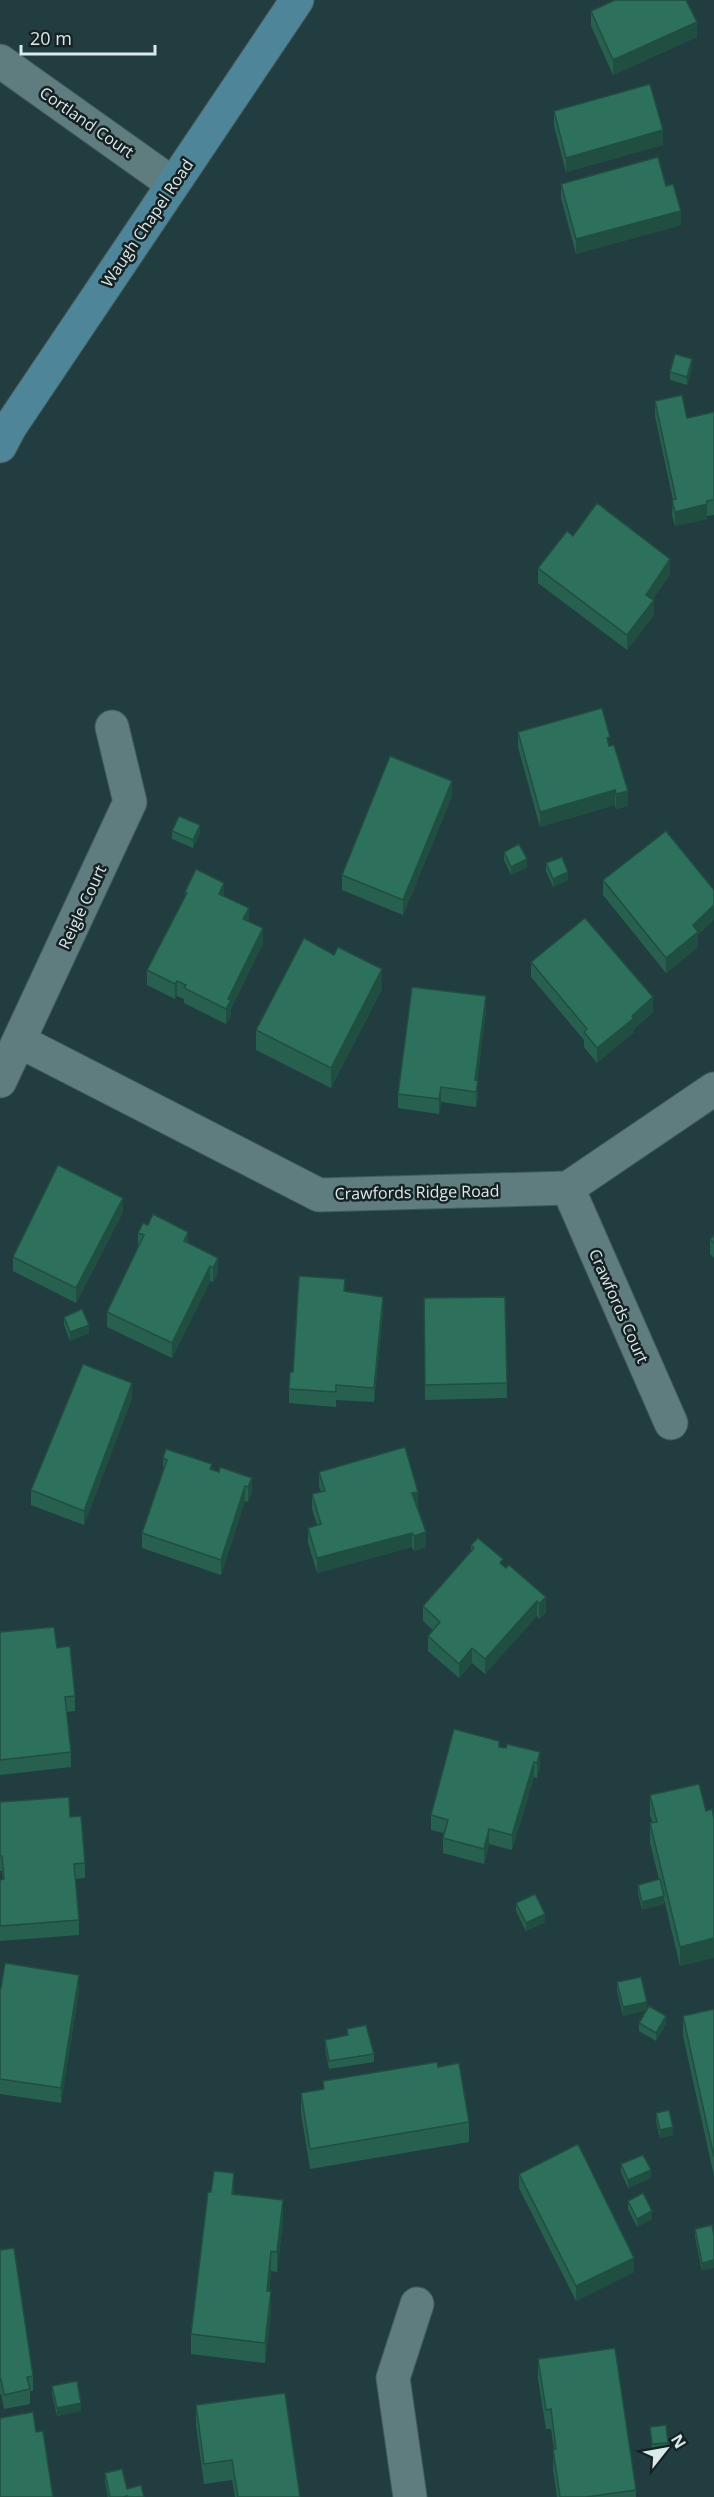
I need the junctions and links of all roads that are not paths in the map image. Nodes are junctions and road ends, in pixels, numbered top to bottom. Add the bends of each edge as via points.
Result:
1 (297, 0) edge
2 (0, 61) edge
3 (173, 184) junction
4 (0, 446) edge
5 (112, 727) dead end
6 (19, 1041) junction
7 (0, 1081) edge
8 (714, 1089) edge
9 (568, 1188) junction
10 (671, 1423) dead end
11 (417, 2304) dead end
12 (410, 2497) edge

1 - 3 main road, Waugh Chapel Road
2 - 3 street, Cortland Court
3 - 4 main road, Waugh Chapel Road via 9,426
5 - 6 street, Reigle Court via 130,802
6 - 7 street, Reigle Court
6 - 9 street, Crawfords Ridge Road via 319,1195
8 - 9 street
9 - 10 street, Crawfords Court
11 - 12 street via 393,2378

